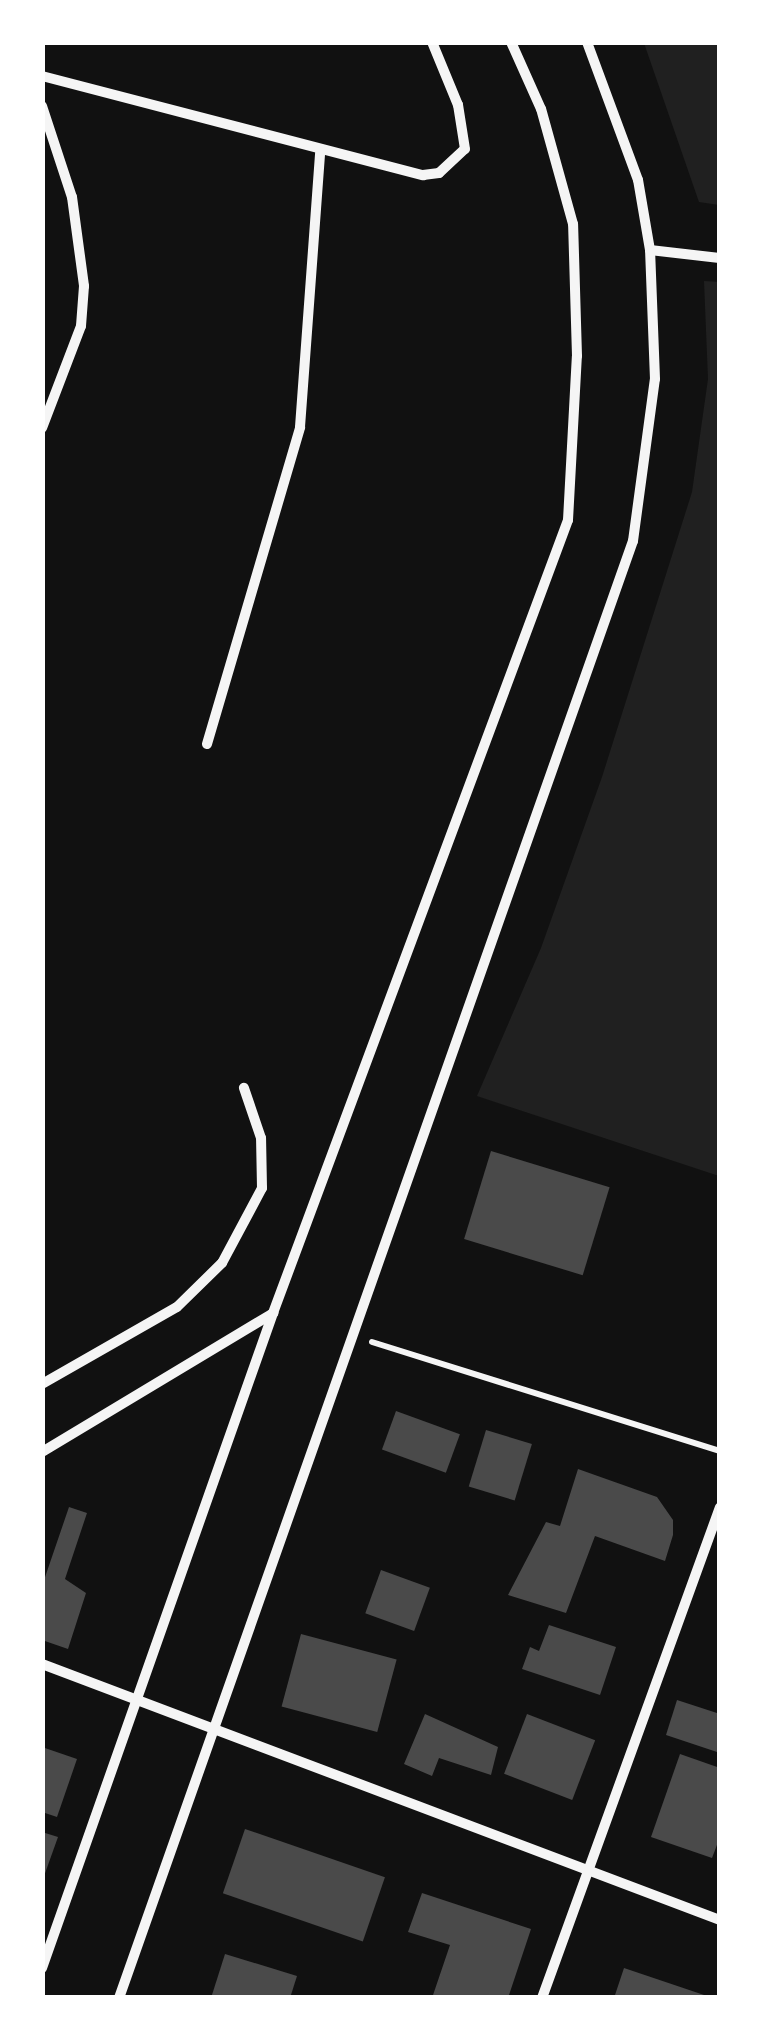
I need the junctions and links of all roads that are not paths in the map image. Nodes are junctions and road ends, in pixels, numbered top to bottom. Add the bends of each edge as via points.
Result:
1 (432, 42) edge
2 (511, 42) edge
3 (587, 42) edge
4 (42, 76) edge
5 (42, 106) edge
6 (320, 152) junction
7 (650, 250) junction
8 (720, 258) edge
9 (42, 428) edge
10 (207, 744) dead end
11 (244, 1088) dead end
12 (273, 1313) junction
13 (42, 1384) edge
14 (42, 1452) edge
15 (720, 1508) edge
16 (42, 1664) edge
17 (138, 1699) junction
18 (216, 1726) junction
19 (584, 1871) junction
20 (720, 1920) edge
21 (42, 1968) edge
22 (119, 1998) edge
23 (542, 1998) edge

1 - 6 street via 458,105 465,149 439,173 423,175
2 - 12 street via 540,109 573,224 578,318 568,520
3 - 7 street via 638,180
4 - 6 street
5 - 9 street via 72,197 84,286 81,326
6 - 10 street via 300,427
7 - 8 street
7 - 18 street via 655,378 633,541
11 - 13 street via 262,1145 262,1188 222,1263 178,1307
12 - 14 street
12 - 17 street
15 - 19 street
16 - 17 street
17 - 18 street
17 - 21 street
18 - 19 street
18 - 22 street
19 - 20 street
19 - 23 street

